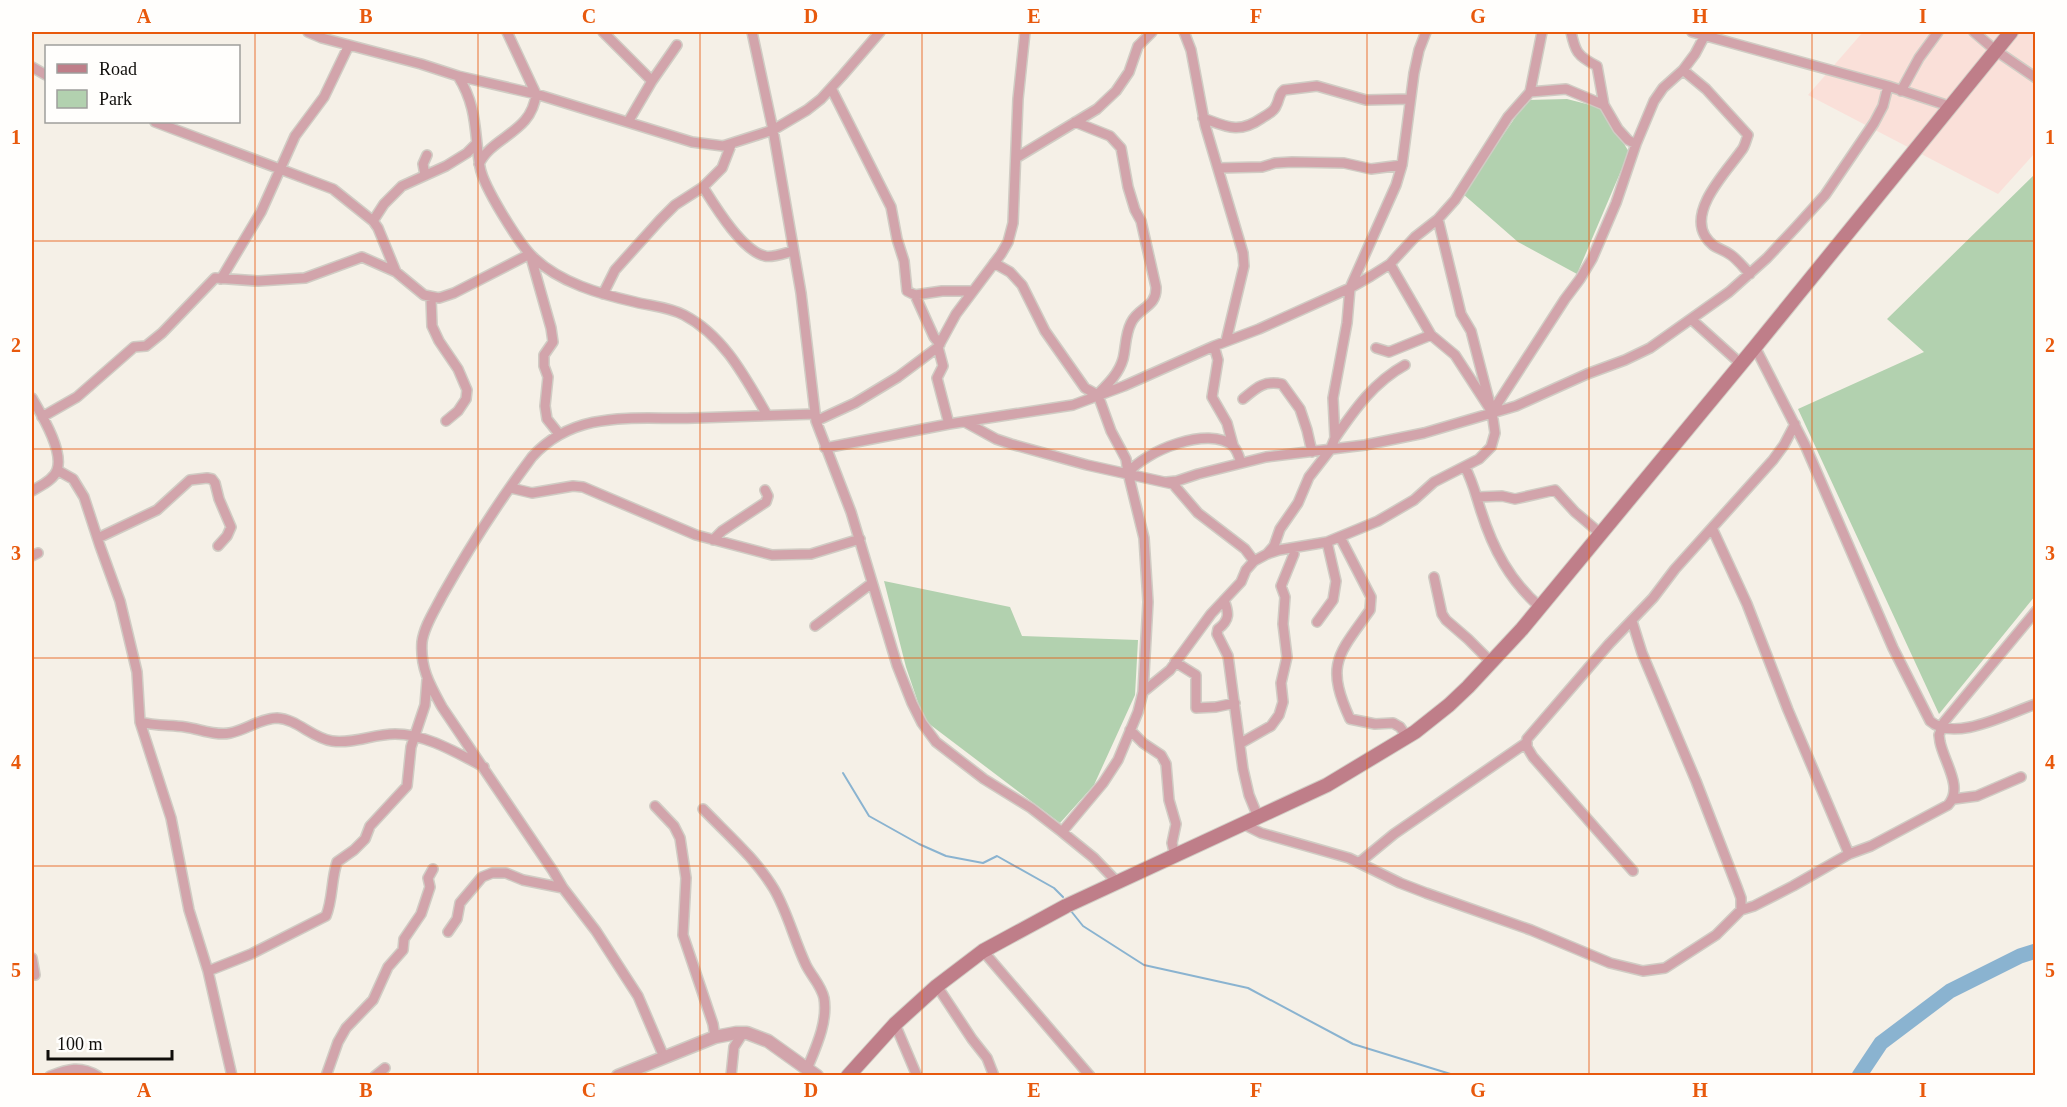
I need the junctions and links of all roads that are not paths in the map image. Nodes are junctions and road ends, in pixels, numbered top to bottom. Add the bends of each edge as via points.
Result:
1 (307, 32) edge
2 (507, 32) edge
3 (603, 32) edge
4 (752, 32) edge
5 (880, 32) edge
6 (1025, 32) edge
7 (1152, 32) edge
8 (1184, 32) edge
9 (1426, 32) edge
10 (1542, 32) edge
11 (1571, 32) edge
12 (1692, 32) edge
13 (1938, 32) edge
14 (1974, 32) edge
15 (2011, 32) edge
16 (1708, 33) edge
17 (349, 45) junction
18 (677, 45) dead end
19 (1995, 50) junction
20 (1683, 70) junction
21 (458, 76) junction
22 (2036, 78) edge
23 (652, 81) junction
24 (1888, 86) junction
25 (831, 88) junction
26 (1901, 91) junction
27 (1530, 92) junction
28 (536, 94) junction
29 (1410, 99) junction
30 (1604, 105) junction
31 (1949, 106) junction
32 (1203, 118) junction
33 (628, 122) junction
34 (1075, 122) junction
35 (158, 123) edge
36 (773, 130) junction
37 (477, 143) junction
38 (1636, 144) junction
39 (731, 145) junction
40 (427, 155) dead end
41 (1016, 158) junction
42 (480, 164) junction
43 (1402, 165) junction
44 (279, 168) junction
45 (1218, 168) junction
46 (425, 175) junction
47 (703, 187) junction
48 (1438, 219) junction
49 (373, 221) junction
50 (793, 251) junction
51 (530, 254) junction
52 (994, 263) junction
53 (1390, 264) junction
54 (396, 272) junction
55 (1750, 274) junction
56 (221, 279) junction
57 (1350, 288) junction
58 (971, 291) junction
59 (603, 294) junction
60 (915, 295) junction
61 (431, 298) junction
62 (1691, 319) junction
63 (1431, 335) junction
64 (1226, 341) junction
65 (939, 345) junction
66 (1214, 346) junction
67 (1755, 346) junction
68 (1376, 348) dead end
69 (1741, 364) junction
70 (1405, 365) dead end
71 (1098, 395) junction
72 (32, 398) edge
73 (1243, 399) dead end
74 (1492, 412) junction
75 (767, 415) junction
76 (42, 417) junction
77 (815, 418) junction
78 (446, 421) dead end
79 (965, 422) junction
80 (949, 424) junction
81 (1795, 424) junction
82 (559, 434) junction
83 (1335, 438) junction
84 (1233, 446) junction
85 (825, 448) junction
86 (1330, 450) junction
87 (1312, 452) junction
88 (1241, 463) junction
89 (1466, 467) junction
90 (57, 470) junction
91 (1128, 473) junction
92 (1167, 482) junction
93 (511, 488) junction
94 (765, 490) dead end
95 (32, 491) edge
96 (1478, 497) junction
97 (1712, 528) junction
98 (1601, 534) junction
99 (1340, 537) junction
100 (98, 538) junction
101 (860, 539) junction
102 (713, 540) junction
103 (1327, 542) junction
104 (218, 546) dead end
105 (1294, 548) junction
106 (1267, 554) junction
107 (1254, 561) junction
108 (1434, 577) dead end
109 (872, 583) junction
110 (1224, 600) junction
111 (1540, 607) junction
112 (2036, 612) edge
113 (1632, 621) junction
114 (1317, 622) dead end
115 (815, 626) dead end
116 (1175, 662) junction
117 (1492, 663) junction
118 (427, 680) junction
119 (1143, 692) junction
120 (1235, 703) junction
121 (2036, 704) edge
122 (140, 722) junction
123 (1941, 729) junction
124 (1130, 730) junction
125 (415, 737) junction
126 (1407, 737) junction
127 (1241, 743) junction
128 (1526, 743) junction
129 (484, 767) junction
130 (2021, 777) dead end
131 (1954, 799) junction
132 (655, 806) dead end
133 (703, 809) dead end
134 (1257, 817) junction
135 (1243, 824) junction
136 (1062, 832) junction
137 (1849, 854) junction
138 (1175, 856) junction
139 (1360, 862) junction
140 (433, 869) dead end
141 (1633, 871) dead end
142 (1117, 882) junction
143 (563, 888) junction
144 (1741, 910) junction
145 (448, 932) dead end
146 (983, 951) junction
147 (32, 958) edge
148 (208, 971) junction
149 (35, 975) dead end
150 (937, 986) junction
151 (895, 1024) junction
152 (743, 1033) junction
153 (715, 1037) junction
154 (664, 1057) junction
155 (385, 1068) dead end
156 (812, 1072) edge
157 (50, 1076) edge
158 (98, 1076) edge
159 (232, 1076) edge
160 (326, 1076) edge
161 (375, 1076) edge
162 (618, 1076) edge
163 (731, 1076) edge
164 (848, 1076) edge
165 (917, 1076) edge
166 (994, 1076) edge
167 (1090, 1076) edge

1 - 17 street
2 - 28 street
3 - 23 street
4 - 36 street
5 - 25 street
6 - 41 street
7 - 34 street via 1138,46 1129,72 1116,92
8 - 32 street
9 - 29 street
10 - 27 street
11 - 30 street via 1578,54 1597,66
12 - 16 street
13 - 26 street
14 - 19 street
15 - 19 main road
16 - 20 street
16 - 24 street
17 - 21 street
17 - 44 street via 324,97 295,136
18 - 23 street
19 - 22 street
19 - 31 main road
20 - 38 street via 1654,101
20 - 55 street via 1748,135 1743,149 1709,195 1702,218 1706,237
21 - 28 street
21 - 37 street via 468,92
23 - 33 street
24 - 26 street
24 - 55 street via 1874,123 1825,195
25 - 36 street via 807,110
25 - 60 street via 891,207 907,291
26 - 31 street
27 - 30 street via 1566,89
27 - 48 street via 1508,117 1455,200
28 - 33 street
28 - 42 street via 530,115
29 - 32 street via 1366,100 1317,86 1284,90 1272,111 1244,128 1228,128
29 - 43 street
30 - 38 street via 1618,129
31 - 67 main road
32 - 45 street
33 - 39 street via 692,142
34 - 41 street
34 - 71 street via 1110,136 1121,148 1156,287 1154,302 1131,321 1116,375
35 - 44 street
36 - 39 street
36 - 50 street
37 - 42 street
37 - 46 street via 446,166
38 - 74 street via 1592,259
39 - 47 street via 722,168
40 - 46 street via 423,164
41 - 52 street via 1011,232
42 - 51 street via 487,187
43 - 45 street via 1371,169 1344,163 1292,162
43 - 57 street
44 - 49 street via 333,189
44 - 56 street via 261,212
45 - 64 street via 1244,266
46 - 49 street via 402,186
47 - 50 street via 750,249 766,256
47 - 59 street via 660,219 615,270
48 - 53 street
48 - 74 street via 1461,314 1471,332
49 - 54 street
50 - 77 street
51 - 59 street via 559,276
51 - 61 street via 447,296
51 - 82 street via 553,342 544,355 543,366 548,377 547,419
52 - 58 street
52 - 71 street via 1022,285 1045,331 1085,388
53 - 57 street
53 - 63 street
54 - 56 street via 362,257 305,278
54 - 61 street
55 - 62 street
56 - 76 street via 215,278 147,346 134,347 77,397
57 - 64 street
57 - 83 street via 1333,398
58 - 60 street
58 - 65 street
59 - 75 street via 672,310 700,326 738,365
60 - 65 street
61 - 78 street via 432,326 467,390 458,411
62 - 69 street
62 - 74 street via 1638,355 1516,406
63 - 68 street via 1389,352
63 - 74 street via 1455,355
64 - 66 street
65 - 77 street via 898,377 855,403
65 - 80 street via 943,366 937,378
66 - 71 street
66 - 84 street via 1218,360 1212,397 1227,423
67 - 69 main road
67 - 81 street
69 - 98 main road
70 - 83 street via 1368,393
71 - 79 street via 1072,405
71 - 91 street via 1126,459
72 - 76 street
73 - 87 street via 1259,386 1282,384 1300,409
74 - 86 street via 1405,438
74 - 89 street via 1495,433 1491,447
75 - 77 street
75 - 82 street via 638,416 609,419
76 - 90 street via 54,441
77 - 85 street
79 - 80 street
79 - 91 street via 1011,444
80 - 85 street
81 - 97 street via 1773,460
81 - 123 street via 1893,648 1930,721
82 - 93 street via 543,446
83 - 86 street
84 - 88 street
84 - 91 street via 1205,439 1175,445 1147,457
85 - 101 street
86 - 87 street
86 - 106 street via 1310,477
87 - 88 street
88 - 92 street
89 - 96 street
89 - 99 street via 1434,483 1388,516
90 - 95 street
90 - 100 street via 73,479 84,497
91 - 92 street
91 - 119 street via 1144,538 1148,602
92 - 107 street
93 - 102 street via 532,493 583,487
93 - 118 street via 462,560 425,630 422,651
94 - 102 street via 766,501
96 - 98 street via 1515,499 1555,490
96 - 111 street via 1505,567
97 - 113 street
97 - 137 street
98 - 111 main road
99 - 103 street
99 - 126 street via 1371,597 1370,610 1339,660 1336,672 1341,699 1350,719 1393,723
100 - 104 street via 157,510 190,480 207,478 215,483 231,527
100 - 122 street via 120,601 137,672
101 - 102 street via 793,556 772,555
101 - 109 street
103 - 105 street
103 - 114 street via 1336,581 1333,600
105 - 106 street
105 - 127 street via 1281,586 1285,597 1287,657 1281,683 1283,702 1271,726
106 - 107 street
107 - 110 street
108 - 117 street via 1446,620
109 - 115 street
109 - 136 street via 912,703 936,742
110 - 116 street
110 - 120 street via 1228,616 1217,634 1228,656
111 - 117 main road
112 - 123 street via 1953,708
113 - 128 street
113 - 144 street via 1737,887
116 - 119 street
116 - 120 street via 1196,675 1196,708
117 - 126 main road via 1449,705
118 - 125 street via 425,705
118 - 129 street
119 - 124 street
120 - 127 street
121 - 123 street via 1968,728
122 - 125 street via 219,734 277,718 331,741 350,742 394,734
122 - 148 street via 171,819 189,910
123 - 131 street via 1940,742 1954,782
124 - 136 street via 1104,783
124 - 138 street via 1161,755 1166,764 1176,824 1172,843
125 - 129 street
125 - 148 street via 407,786 370,826 365,839 337,862 326,916
126 - 134 main road via 1327,785
127 - 134 street via 1247,788
128 - 139 street
128 - 141 street via 1533,757
129 - 143 street
130 - 131 street via 1977,796
131 - 137 street via 1941,810
132 - 153 street via 680,838 686,878 683,935
133 - 156 street via 773,888 806,965 824,996 824,1016
134 - 135 main road
135 - 138 main road
135 - 139 street
136 - 142 street
137 - 144 street
138 - 142 main road
139 - 144 street via 1400,883 1532,930 1610,963 1643,971 1677,961 1716,935
140 - 160 street via 421,914 404,939 403,950 388,967 374,1000 346,1028
142 - 146 main road
143 - 145 street via 492,873 482,877 460,903
143 - 154 street via 638,996
146 - 150 main road
146 - 167 street
147 - 149 street
148 - 159 street
150 - 151 main road
150 - 166 street via 987,1058
151 - 164 main road
151 - 165 street
152 - 153 street
152 - 156 street via 768,1041
152 - 163 street via 734,1047
153 - 154 street
154 - 162 street
155 - 161 street
157 - 158 street via 81,1068

